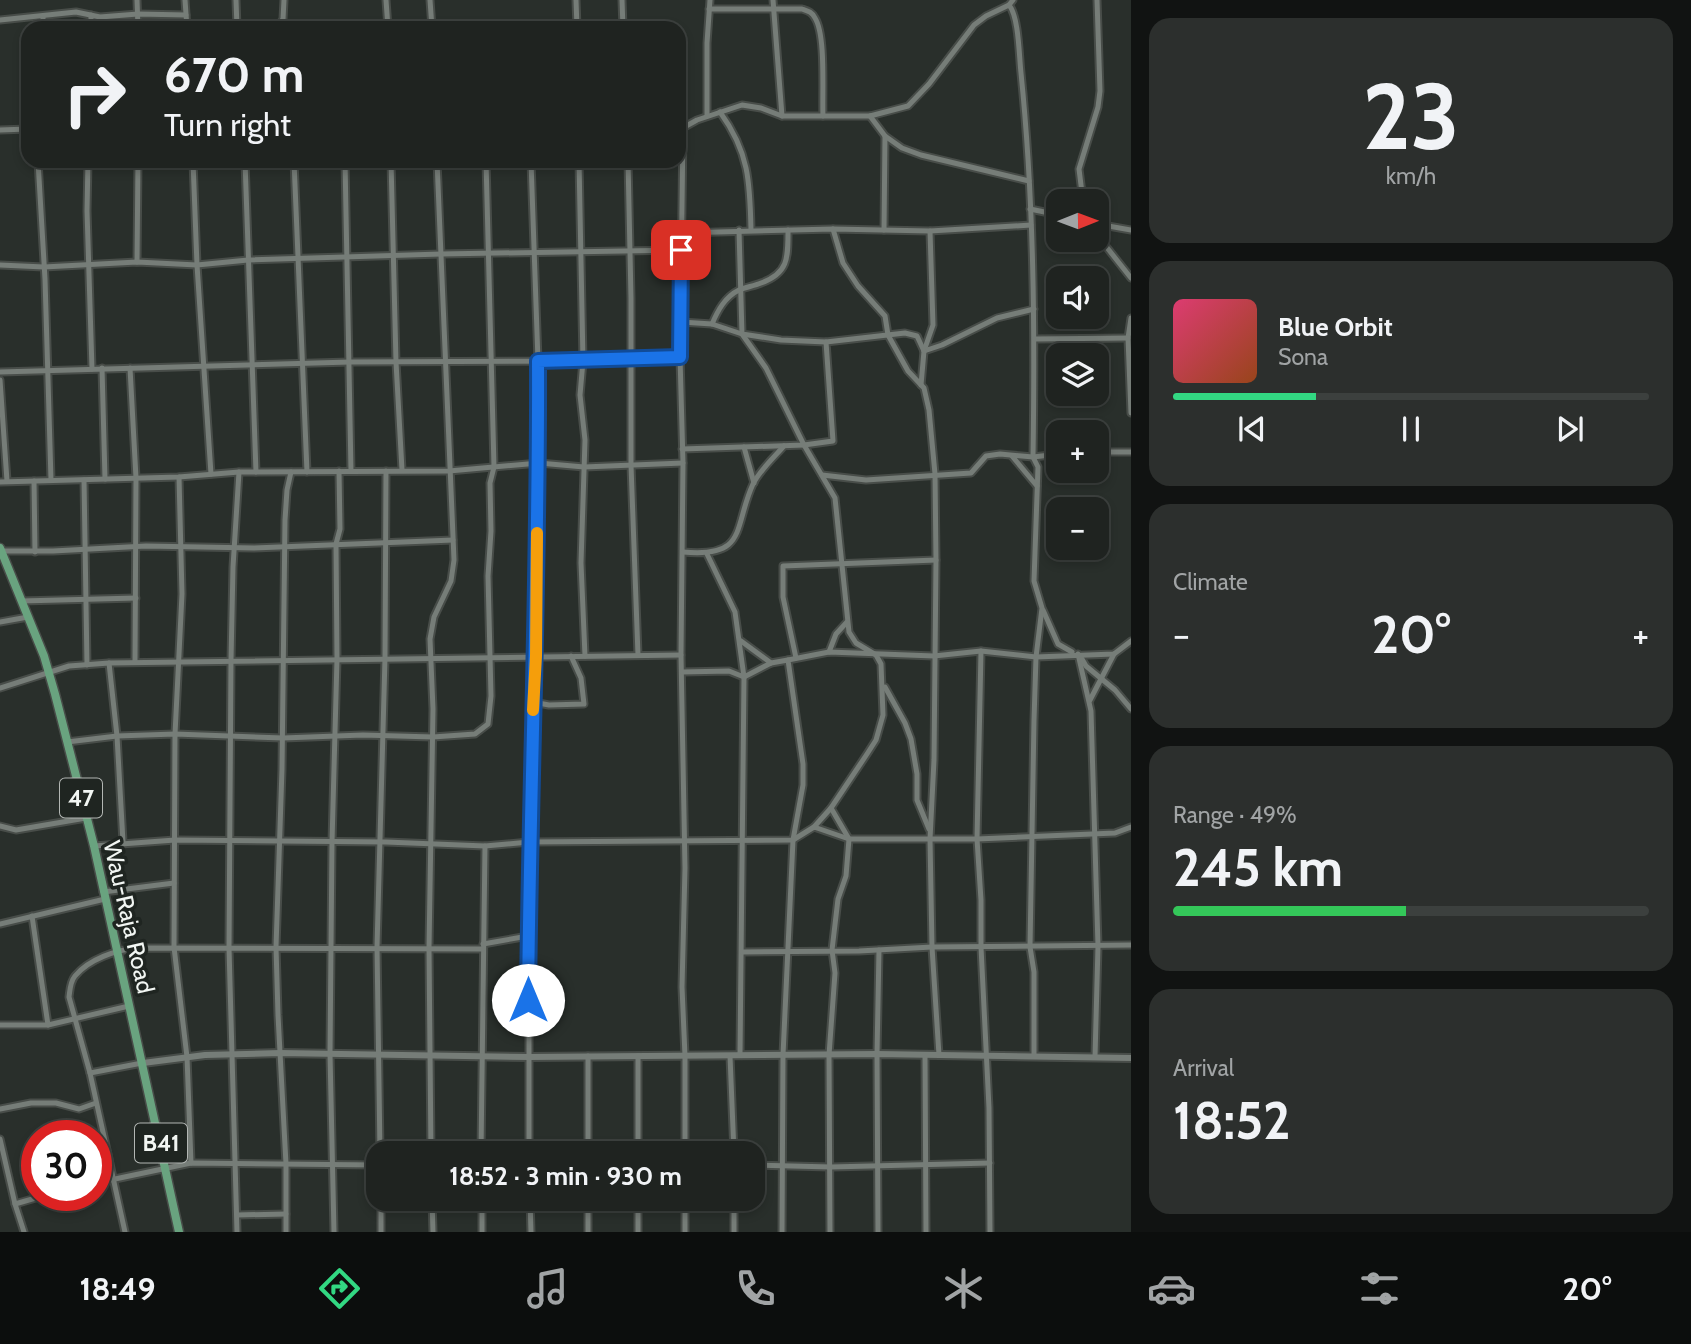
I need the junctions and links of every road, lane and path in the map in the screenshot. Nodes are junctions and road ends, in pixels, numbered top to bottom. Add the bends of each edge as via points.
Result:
1 (137, 0) edge
2 (185, 0) edge
3 (236, 0) edge
4 (284, 0) edge
5 (386, 0) edge
6 (430, 0) edge
7 (576, 0) edge
8 (622, 0) edge
9 (710, 0) edge
10 (774, 0) edge
11 (1097, 0) edge
12 (1011, 3) edge
13 (709, 9) junction
14 (773, 9) junction
15 (138, 14) junction
16 (91, 15) junction
17 (186, 15) junction
18 (43, 18) joint
19 (0, 20) edge
20 (91, 21) edge
21 (138, 21) edge
22 (186, 21) edge
23 (237, 21) edge
24 (282, 21) edge
25 (388, 21) edge
26 (432, 21) edge
27 (577, 21) edge
28 (623, 21) edge
29 (720, 112) junction
30 (707, 116) junction
31 (782, 116) junction
32 (823, 116) junction
33 (870, 116) junction
34 (686, 127) edge
35 (0, 130) edge
36 (21, 130) edge
37 (885, 136) junction
38 (38, 168) edge
39 (88, 168) edge
40 (138, 168) edge
41 (193, 168) edge
42 (245, 168) edge
43 (294, 168) edge
44 (345, 168) edge
45 (391, 168) edge
46 (438, 168) edge
47 (486, 168) edge
48 (531, 168) edge
49 (579, 168) edge
50 (628, 168) edge
51 (681, 168) edge
52 (1029, 181) junction
53 (1082, 189) edge
54 (1030, 209) junction
55 (1046, 212) edge
56 (1031, 225) junction
57 (1110, 226) edge
58 (833, 229) junction
59 (739, 230) junction
60 (751, 230) junction
61 (788, 230) junction
62 (884, 230) junction
63 (1131, 230) edge
64 (930, 231) junction
65 (681, 233) junction
66 (631, 250) junction
67 (681, 250) junction
68 (1110, 251) edge
69 (535, 252) junction
70 (581, 252) junction
71 (488, 253) junction
72 (441, 254) junction
73 (393, 256) junction
74 (346, 258) junction
75 (248, 260) junction
76 (298, 260) junction
77 (137, 262) junction
78 (0, 265) edge
79 (89, 265) junction
80 (197, 265) junction
81 (44, 267) junction
82 (1131, 278) edge
83 (740, 290) junction
84 (1034, 309) junction
85 (1131, 318) edge
86 (681, 322) junction
87 (712, 324) junction
88 (742, 334) junction
89 (888, 335) junction
90 (1128, 338) junction
91 (1035, 339) junction
92 (826, 342) junction
93 (924, 351) junction
94 (680, 357) junction
95 (631, 359) junction
96 (491, 361) junction
97 (538, 361) junction
98 (583, 361) junction
99 (350, 362) junction
100 (396, 362) junction
101 (445, 363) junction
102 (302, 364) junction
103 (252, 366) junction
104 (205, 367) junction
105 (102, 368) junction
106 (130, 368) junction
107 (48, 369) junction
108 (92, 369) junction
109 (0, 372) edge
110 (0, 380) edge
111 (921, 385) junction
112 (1131, 413) edge
113 (804, 445) junction
114 (784, 446) junction
115 (744, 447) junction
116 (682, 449) junction
117 (1109, 452) edge
118 (1131, 452) edge
119 (1012, 456) junction
120 (1046, 456) edge
121 (1033, 457) junction
122 (538, 463) junction
123 (683, 463) junction
124 (631, 465) junction
125 (495, 467) junction
126 (584, 467) junction
127 (339, 471) junction
128 (352, 471) junction
129 (386, 471) junction
130 (402, 471) junction
131 (449, 471) junction
132 (239, 472) junction
133 (256, 472) junction
134 (291, 472) junction
135 (307, 472) junction
136 (211, 474) junction
137 (935, 474) junction
138 (822, 475) junction
139 (179, 477) junction
140 (136, 478) junction
141 (105, 479) junction
142 (51, 480) junction
143 (84, 480) junction
144 (3, 481) edge
145 (34, 481) junction
146 (754, 483) junction
147 (1037, 486) junction
148 (453, 540) junction
149 (386, 542) junction
150 (336, 544) junction
151 (182, 545) junction
152 (136, 546) junction
153 (234, 547) junction
154 (286, 547) junction
155 (86, 549) junction
156 (0, 550) edge
157 (35, 552) junction
158 (683, 552) junction
159 (706, 554) junction
160 (936, 560) junction
161 (843, 564) junction
162 (136, 598) junction
163 (86, 599) junction
164 (21, 601) junction
165 (1042, 607) junction
166 (28, 617) junction
167 (0, 622) edge
168 (846, 622) junction
169 (1131, 640) edge
170 (741, 641) junction
171 (981, 651) junction
172 (829, 652) junction
173 (1078, 654) junction
174 (1114, 654) junction
175 (638, 655) junction
176 (681, 655) junction
177 (876, 655) junction
178 (536, 656) junction
179 (572, 656) junction
180 (585, 656) junction
181 (934, 656) junction
182 (490, 657) junction
183 (1037, 657) junction
184 (385, 658) junction
185 (430, 658) junction
186 (796, 658) junction
187 (337, 659) junction
188 (231, 660) junction
189 (284, 660) junction
190 (788, 660) junction
191 (178, 661) junction
192 (135, 662) junction
193 (108, 663) junction
194 (771, 663) junction
195 (87, 665) junction
196 (49, 672) junction
197 (682, 672) junction
198 (744, 677) junction
199 (1102, 677) junction
200 (883, 685) junction
201 (0, 688) edge
202 (1090, 700) junction
203 (533, 702) junction
204 (1131, 709) edge
205 (175, 734) junction
206 (382, 735) junction
207 (117, 736) junction
208 (231, 736) junction
209 (335, 736) junction
210 (433, 737) junction
211 (283, 738) junction
212 (67, 742) junction
213 (831, 808) junction
214 (86, 818) junction
215 (0, 826) edge
216 (814, 827) junction
217 (1131, 827) edge
218 (1095, 833) junction
219 (930, 835) junction
220 (1032, 836) junction
221 (849, 839) junction
222 (977, 839) junction
223 (176, 840) junction
224 (230, 840) junction
225 (684, 840) junction
226 (741, 840) junction
227 (793, 840) junction
228 (280, 841) junction
229 (123, 842) junction
230 (332, 842) junction
231 (380, 842) junction
232 (529, 842) junction
233 (432, 843) junction
234 (94, 846) junction
235 (485, 846) junction
236 (174, 883) junction
237 (104, 895) junction
238 (32, 916) junction
239 (0, 925) edge
240 (528, 936) junction
241 (1131, 945) edge
242 (483, 946) junction
243 (1098, 946) junction
244 (174, 947) junction
245 (276, 947) junction
246 (377, 947) junction
247 (932, 947) junction
248 (981, 947) junction
249 (1030, 947) junction
250 (229, 948) junction
251 (331, 948) junction
252 (429, 948) junction
253 (117, 950) junction
254 (832, 950) junction
255 (879, 950) junction
256 (788, 951) junction
257 (742, 952) junction
258 (129, 1006) junction
259 (74, 1018) junction
260 (0, 1024) edge
261 (48, 1025) junction
262 (280, 1054) junction
263 (330, 1054) junction
264 (877, 1054) junction
265 (232, 1055) junction
266 (379, 1055) junction
267 (430, 1055) junction
268 (740, 1055) junction
269 (783, 1055) junction
270 (830, 1055) junction
271 (925, 1055) junction
272 (939, 1055) junction
273 (986, 1055) junction
274 (187, 1056) junction
275 (483, 1056) junction
276 (587, 1056) junction
277 (638, 1056) junction
278 (685, 1056) junction
279 (730, 1056) junction
280 (1034, 1056) junction
281 (529, 1057) junction
282 (1095, 1057) junction
283 (1131, 1058) edge
284 (142, 1059) junction
285 (90, 1073) junction
286 (96, 1103) junction
287 (0, 1109) edge
288 (0, 1139) edge
289 (380, 1141) edge
290 (431, 1141) edge
291 (481, 1141) edge
292 (528, 1141) edge
293 (588, 1141) edge
294 (638, 1141) edge
295 (685, 1141) edge
296 (734, 1141) edge
297 (236, 1162) junction
298 (191, 1163) junction
299 (925, 1163) junction
300 (990, 1163) junction
301 (286, 1164) junction
302 (332, 1165) junction
303 (366, 1165) edge
304 (765, 1165) edge
305 (878, 1165) junction
306 (783, 1166) junction
307 (831, 1167) junction
308 (167, 1168) junction
309 (113, 1178) junction
310 (21, 1202) edge
311 (15, 1204) junction
312 (381, 1211) edge
313 (432, 1211) edge
314 (482, 1211) edge
315 (530, 1211) edge
316 (588, 1211) edge
317 (638, 1211) edge
318 (685, 1211) edge
319 (734, 1211) edge
320 (286, 1214) junction
321 (237, 1215) junction
322 (24, 1232) edge
323 (125, 1232) edge
324 (179, 1232) edge
325 (237, 1232) edge
326 (286, 1232) edge
327 (334, 1232) edge
328 (381, 1232) edge
329 (433, 1232) edge
330 (482, 1232) edge
331 (531, 1232) edge
332 (588, 1232) edge
333 (638, 1232) edge
334 (685, 1232) edge
335 (734, 1232) edge
336 (782, 1232) edge
337 (830, 1232) edge
338 (878, 1232) edge
339 (926, 1232) edge
340 (990, 1232) edge

1 - 15 street
2 - 17 street
3 - 23 street
4 - 24 street
5 - 25 street
6 - 26 street
7 - 27 street
8 - 28 street
9 - 13 street
10 - 14 street
11 - 53 street via 1100,91 1079,169
12 - 33 street via 974,25 912,103
12 - 52 street
13 - 14 street
13 - 30 street
14 - 31 street
14 - 32 street via 810,11 818,24
15 - 16 street
15 - 17 street
15 - 21 street
16 - 18 street via 76,12
16 - 20 street
17 - 22 street
18 - 19 street
29 - 30 street
29 - 31 street via 742,105
29 - 60 street via 746,160
30 - 34 street
31 - 32 street
32 - 33 street
33 - 37 street
35 - 36 street
37 - 52 street via 921,155
37 - 62 street
38 - 81 street
39 - 79 street
40 - 77 street
41 - 80 street
42 - 75 street
43 - 76 street
44 - 74 street
45 - 73 street
46 - 72 street
47 - 71 street
48 - 69 street
49 - 70 street
50 - 66 street
51 - 65 street
52 - 54 street
54 - 55 street
54 - 56 street
56 - 64 street
56 - 84 street
57 - 63 street
58 - 61 street
58 - 62 street
58 - 89 street via 843,263 885,316
59 - 60 street
59 - 65 street
59 - 83 street
60 - 61 street
61 - 83 street via 788,254 781,272
62 - 64 street
64 - 93 street via 933,325
65 - 67 street
66 - 67 street
66 - 70 street
66 - 95 street
67 - 86 street
68 - 82 street
69 - 70 street
69 - 71 street
69 - 97 street
70 - 98 street
71 - 72 street
71 - 96 street
72 - 73 street
72 - 101 street
73 - 74 street
73 - 100 street
74 - 76 street
74 - 99 street
75 - 76 street
75 - 80 street
75 - 103 street
76 - 102 street
77 - 79 street
77 - 80 street
78 - 81 street
79 - 81 street
79 - 108 street
80 - 104 street
81 - 107 street
83 - 87 street via 720,308
83 - 88 street
84 - 91 street
84 - 93 street via 996,317
85 - 90 street
86 - 87 street
86 - 94 street
87 - 88 street
88 - 92 street
88 - 113 street via 766,368
89 - 92 street
89 - 93 street via 905,332 917,336
89 - 111 street
90 - 91 street
90 - 112 street
91 - 121 street
92 - 113 street via 833,441
93 - 111 street
94 - 95 street
94 - 116 street
95 - 98 street
95 - 124 street
96 - 97 street
96 - 101 street
96 - 125 street
97 - 98 street
97 - 122 street
98 - 126 street
99 - 100 street
99 - 102 street
99 - 128 street
100 - 101 street
100 - 130 street
101 - 131 street
102 - 103 street
102 - 135 street
103 - 104 street
103 - 133 street
104 - 106 street
104 - 136 street
105 - 106 street
105 - 108 street
105 - 141 street
106 - 140 street
107 - 108 street
107 - 109 street
107 - 142 street
110 - 144 street
111 - 137 street via 928,398
113 - 114 street
113 - 138 street
114 - 115 street
114 - 146 street
115 - 116 street
115 - 146 street
116 - 123 street
117 - 118 street
119 - 121 street
119 - 137 street via 986,456 971,473
119 - 147 street
120 - 121 street
121 - 147 street via 1038,467
122 - 125 street
122 - 126 street
122 - 178 street
123 - 124 street
123 - 158 street
124 - 126 street
124 - 175 street
125 - 131 street
125 - 182 street via 490,483
126 - 180 street via 581,563
127 - 128 street
127 - 135 street
127 - 150 street via 341,529
128 - 129 street
129 - 130 street
129 - 149 street
130 - 131 street
131 - 148 street
132 - 133 street
132 - 136 street
132 - 153 street
133 - 134 street
134 - 135 street
134 - 154 street
136 - 139 street
137 - 138 street via 866,480
137 - 160 street
138 - 161 street via 836,505
139 - 140 street
139 - 151 street
140 - 141 street
140 - 152 street
141 - 143 street
142 - 143 street
142 - 145 street
143 - 155 street
144 - 145 street
145 - 157 street
146 - 159 street via 740,531 726,548
147 - 165 street via 1034,581
148 - 149 street
148 - 185 street via 451,580 434,618
149 - 150 street
149 - 184 street
150 - 154 street
150 - 187 street
151 - 152 street
151 - 153 street
151 - 191 street
152 - 155 street
152 - 162 street
153 - 154 street
153 - 188 street
154 - 189 street
155 - 157 street
155 - 163 street
156 - 157 street
156 - 164 main road, Wau-Raja Road / 47
158 - 159 street
158 - 176 street
159 - 170 street via 735,612
160 - 161 street
160 - 181 street
161 - 168 street
161 - 186 street via 783,566 783,597
162 - 163 street
162 - 192 street
163 - 164 street
163 - 195 street
164 - 166 main road, Wau-Raja Road / 47
165 - 173 street via 1058,644
165 - 183 street
166 - 167 street
166 - 196 main road, Wau-Raja Road / 47
168 - 172 street
168 - 177 street via 856,643
169 - 174 street
170 - 194 street
170 - 198 street
171 - 181 street
171 - 183 street
171 - 222 street
172 - 177 street
172 - 186 street
173 - 174 street
173 - 183 street
173 - 199 street
173 - 202 street
174 - 199 street
175 - 176 street
175 - 180 street
176 - 197 street
177 - 181 street
177 - 200 street
178 - 179 street
178 - 182 street
178 - 203 street
179 - 180 street
179 - 203 street via 582,678 584,704
181 - 219 street
182 - 185 street
182 - 210 street via 488,724 475,734
183 - 220 street
184 - 185 street
184 - 187 street
184 - 206 street
185 - 210 street
186 - 190 street
187 - 189 street
187 - 209 street
188 - 189 street
188 - 191 street
188 - 208 street
189 - 211 street
190 - 194 street
190 - 227 street via 803,764
191 - 192 street
191 - 205 street
192 - 193 street
193 - 195 street
193 - 207 street
194 - 198 street
195 - 196 street
196 - 201 street
196 - 212 main road, Wau-Raja Road / 47
197 - 198 street via 729,671
197 - 225 street
198 - 226 street
199 - 202 street
199 - 204 street
200 - 213 street via 883,715 876,740
200 - 219 street via 911,739 917,800
202 - 218 street
203 - 232 street
205 - 207 street
205 - 208 street
205 - 223 street
206 - 209 street
206 - 210 street
206 - 231 street
207 - 212 street
207 - 229 street
208 - 211 street
208 - 224 street
209 - 211 street
209 - 230 street
210 - 233 street
211 - 228 street
212 - 214 main road, Wau-Raja Road / 47
213 - 216 street
213 - 221 street
214 - 215 street via 16,830
214 - 234 main road, Wau-Raja Road / 47
216 - 221 street
216 - 227 street
217 - 218 street
218 - 220 street
218 - 243 street
219 - 221 street
219 - 222 street
219 - 247 street
220 - 222 street
220 - 249 street
221 - 254 street
222 - 248 street
223 - 224 street
223 - 229 street
223 - 236 street
224 - 228 street
224 - 250 street
225 - 226 street
225 - 232 street
225 - 278 street
226 - 227 street
226 - 257 street
227 - 256 street
228 - 230 street
228 - 245 street
229 - 234 street
230 - 231 street
230 - 251 street
231 - 233 street
231 - 246 street
232 - 235 street
232 - 240 street
233 - 235 street
233 - 252 street
234 - 237 main road, Wau-Raja Road / 47
235 - 242 street
236 - 237 street
236 - 244 street
237 - 238 street
237 - 253 main road, Wau-Raja Road / 47
238 - 239 street
238 - 261 street
240 - 242 street
240 - 281 street
241 - 243 street
242 - 252 street
242 - 275 street
243 - 249 street
243 - 282 street
244 - 250 street
244 - 253 street
244 - 274 street
245 - 250 street
245 - 251 street
245 - 262 street
246 - 251 street
246 - 252 street
246 - 266 street
247 - 248 street
247 - 255 street
247 - 272 street
248 - 249 street
248 - 273 street
249 - 280 street
250 - 265 street
251 - 263 street
252 - 267 street
253 - 258 main road, Wau-Raja Road / 47
253 - 259 street via 75,975 69,997
254 - 255 street
254 - 256 street
254 - 270 street
255 - 264 street
256 - 257 street
256 - 269 street
257 - 268 street
258 - 259 street
258 - 284 main road, Wau-Raja Road / 47
259 - 261 street
259 - 285 street
260 - 261 street
262 - 263 street
262 - 265 street
262 - 301 street
263 - 266 street
263 - 302 street
264 - 270 street
264 - 271 street
264 - 305 street
265 - 274 street
265 - 297 street
266 - 267 street
266 - 289 street
267 - 275 street
267 - 290 street
268 - 269 street
268 - 279 street
269 - 270 street
269 - 306 street
270 - 307 street
271 - 272 street
271 - 299 street
272 - 273 street
273 - 280 street
273 - 300 street
274 - 284 street
274 - 298 street
275 - 281 street
275 - 291 street
276 - 277 street
276 - 281 street
276 - 293 street
277 - 278 street
277 - 294 street
278 - 279 street
278 - 295 street
279 - 296 street
280 - 282 street
281 - 292 street
282 - 283 street
284 - 285 street
284 - 308 main road, B41
285 - 286 street
286 - 287 street via 79,1109 56,1103
286 - 309 street
288 - 311 street
297 - 298 street
297 - 301 street
297 - 321 street
298 - 308 street
299 - 300 street
299 - 305 street
299 - 339 street
300 - 340 street
301 - 302 street
301 - 320 street
302 - 303 street
302 - 327 street
304 - 306 street
305 - 307 street
305 - 338 street
306 - 307 street
306 - 336 street
307 - 337 street
308 - 309 street
308 - 324 main road, B41
309 - 323 street
310 - 311 street
311 - 322 street
312 - 328 street
313 - 329 street
314 - 330 street
315 - 331 street
316 - 332 street
317 - 333 street
318 - 334 street
319 - 335 street
320 - 321 street
320 - 326 street
321 - 325 street

